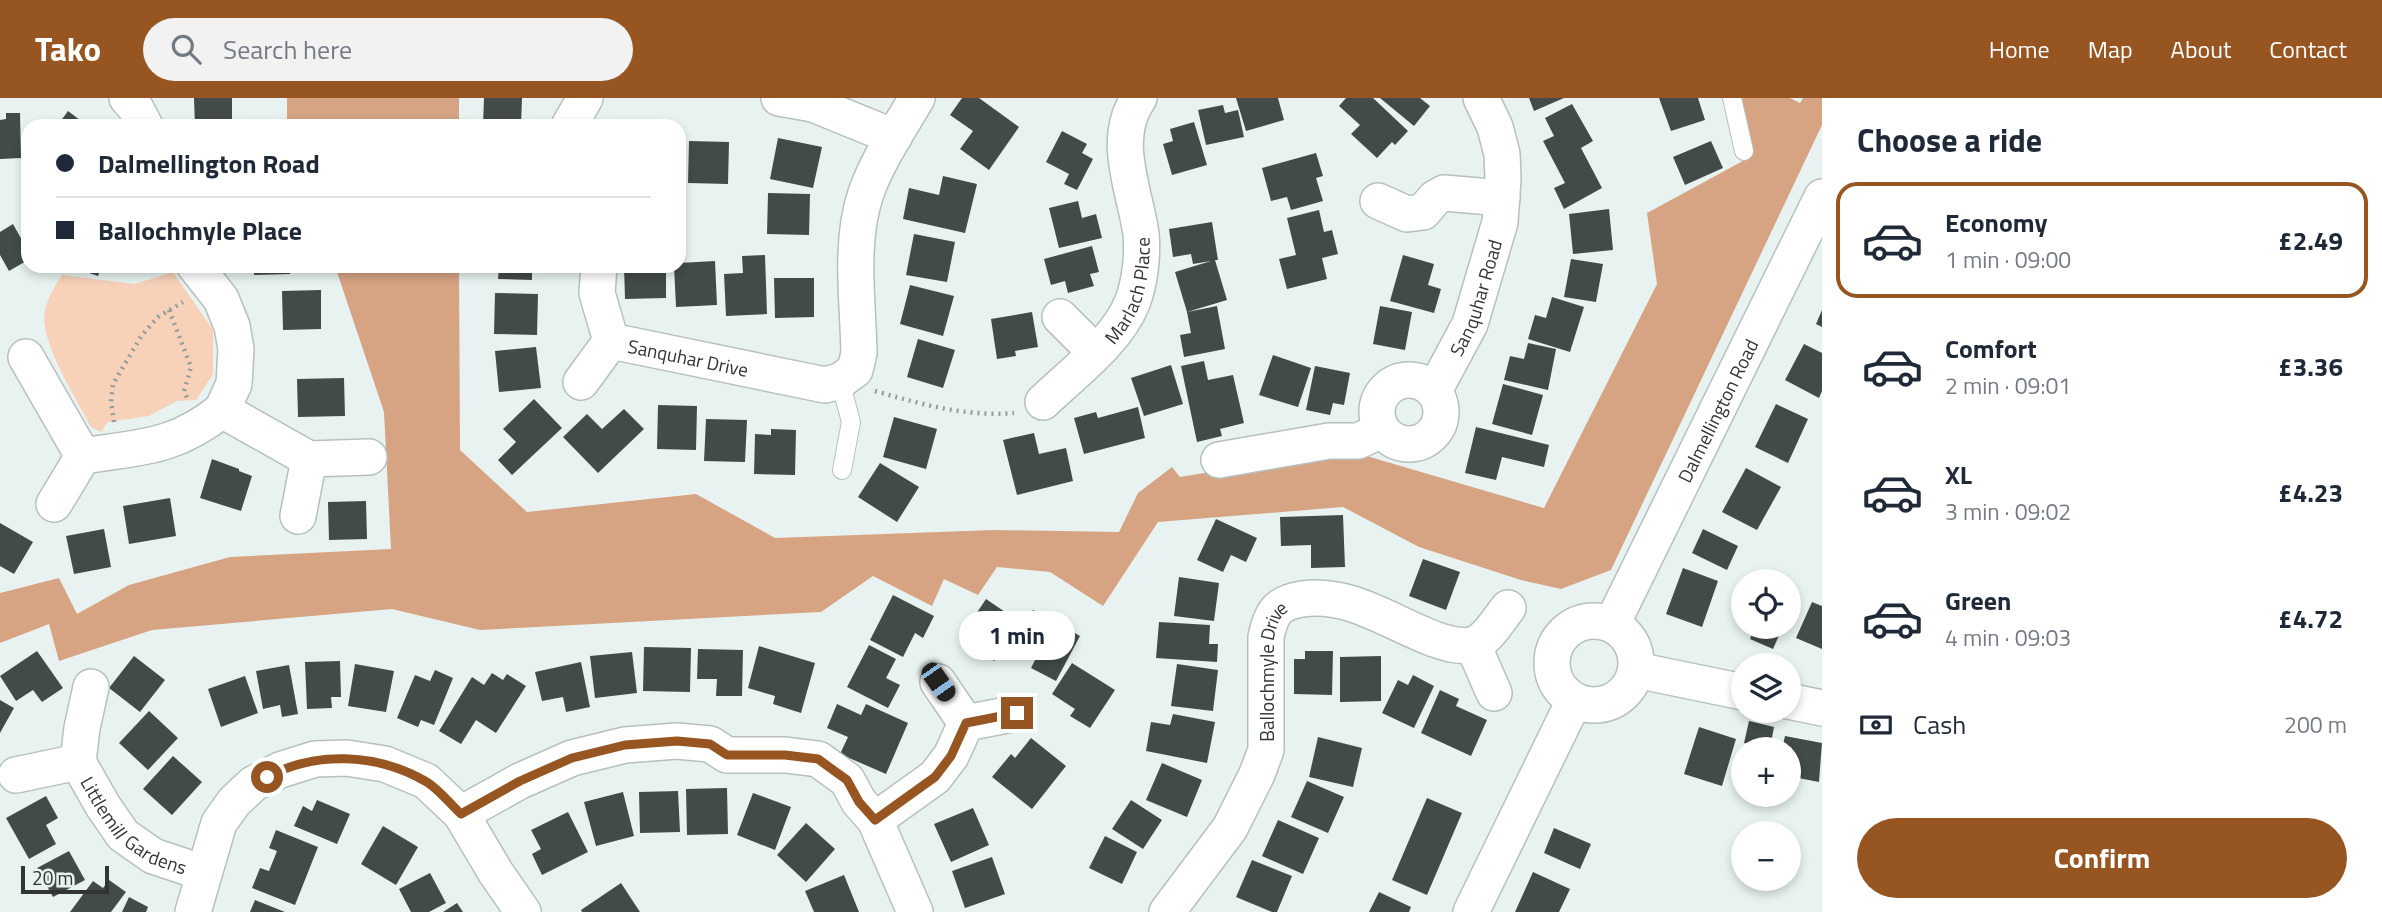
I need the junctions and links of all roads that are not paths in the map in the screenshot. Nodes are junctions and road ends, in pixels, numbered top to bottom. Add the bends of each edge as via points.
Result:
1 (127, 98) edge
2 (585, 98) edge
3 (779, 98) edge
4 (917, 98) edge
5 (1139, 98) edge
6 (1480, 98) edge
7 (1732, 98) edge
8 (141, 119) edge
9 (573, 119) edge
10 (894, 137) junction
11 (1744, 151) dead end
12 (1822, 197) edge
13 (1502, 198) junction
14 (1378, 201) dead end
15 (598, 273) edge
16 (203, 276) edge
17 (1060, 317) dead end
18 (611, 341) junction
19 (1095, 352) junction
20 (26, 357) dead end
21 (847, 376) junction
22 (581, 382) dead end
23 (1434, 391) junction
24 (1043, 402) road end
25 (211, 419) junction
26 (1382, 430) junction
27 (83, 456) junction
28 (369, 457) dead end
29 (309, 459) junction
30 (1219, 460) dead end
31 (842, 470) dead end
32 (54, 504) dead end
33 (298, 516) dead end
34 (1508, 608) dead end
35 (1612, 624) junction
36 (1473, 645) junction
37 (1636, 670) junction
38 (938, 682) dead end
39 (90, 687) dead end
40 (1731, 690) edge
41 (1494, 693) dead end
42 (1574, 701) junction
43 (1801, 704) edge
44 (1822, 708) edge
45 (1017, 713) dead end
46 (966, 723) junction
47 (78, 762) junction
48 (16, 775) dead end
49 (461, 814) junction
50 (875, 820) junction
51 (204, 873) junction
52 (193, 912) edge
53 (523, 912) edge
54 (915, 912) edge
55 (1167, 912) edge
56 (1471, 912) edge

1 - 8 street
2 - 9 street
3 - 10 street via 813,104
4 - 10 street
5 - 19 street, Marlach Place via 1127,129 1124,154 1141,236 1140,272 1118,329
6 - 13 street, Sanquhar Road via 1502,154
7 - 11 lane
10 - 21 street via 867,190 860,215 859,353
12 - 35 street, Dalmellington Road
13 - 14 street via 1444,193 1423,212 1407,214
13 - 23 street, Sanquhar Road via 1500,222 1470,324
15 - 18 street, Sanquhar Drive via 597,293
16 - 25 street via 221,299 236,349 234,384
17 - 19 street, Marlach Place
18 - 21 street, Sanquhar Drive via 825,385
18 - 22 street
19 - 24 street, Marlach Place
20 - 27 street
21 - 31 lane via 851,422
23 - 26 street via 1420,381 1405,379 1389,385 1379,398 1376,415
23 - 26 street via 1441,407 1439,424 1428,438 1412,444 1395,441
25 - 27 street via 172,441
25 - 29 street
26 - 30 street via 1358,441 1329,441
27 - 32 street
28 - 29 street
29 - 33 street
34 - 36 street
35 - 37 street via 1627,635 1636,652
35 - 42 street via 1580,622 1556,644 1553,676 1561,691
36 - 41 street
36 - 55 street, Ballochmyle Drive via 1451,645 1349,602 1316,597 1288,601 1275,610 1266,637 1266,750 1262,762 1230,828
37 - 40 street
37 - 42 street via 1628,689 1613,702 1593,706
38 - 46 street
39 - 47 street, Littlemill Gardens
42 - 56 street
43 - 44 street
45 - 46 street
46 - 50 street via 935,777
47 - 48 street, Littlemill Gardens
47 - 51 street, Littlemill Gardens via 123,835 153,856
49 - 50 street via 572,758 625,745 677,741 710,744 727,755 818,759 847,780
49 - 51 street via 426,781 385,764 315,759 280,770 234,802 219,823
49 - 53 street
50 - 54 street
51 - 52 street

